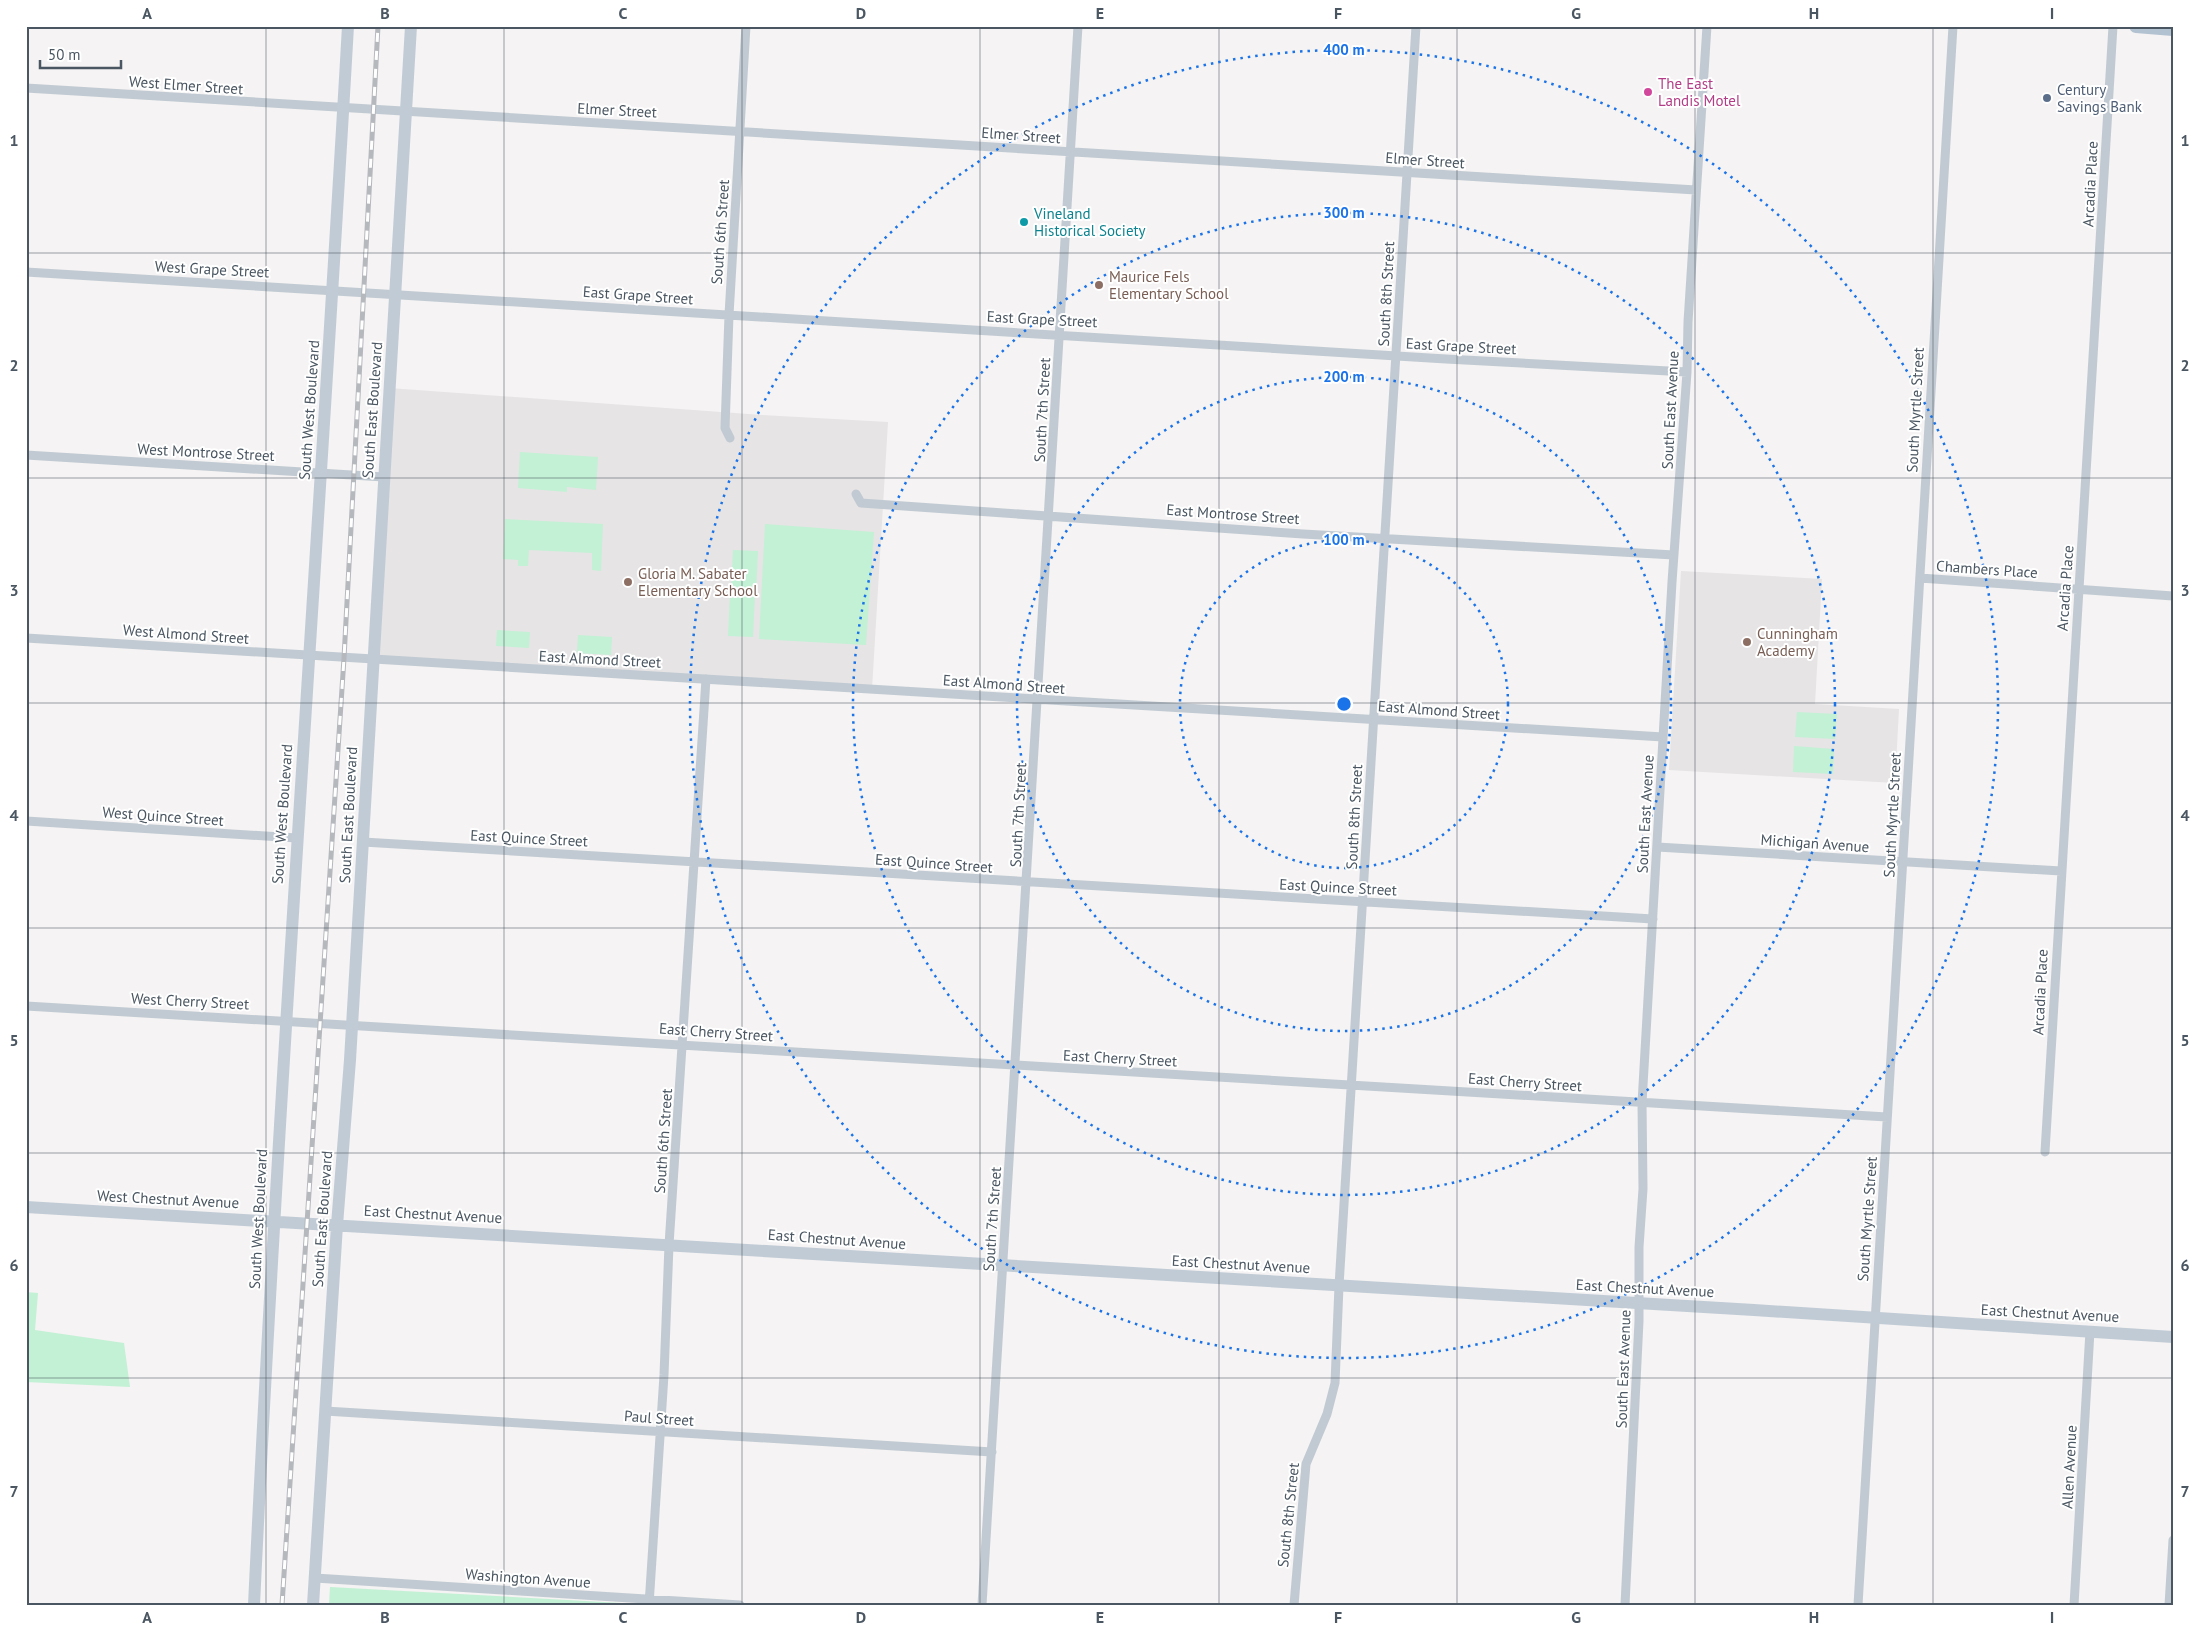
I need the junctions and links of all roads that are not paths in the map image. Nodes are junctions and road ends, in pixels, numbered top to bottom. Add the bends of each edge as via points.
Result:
1 (348, 26) edge
2 (412, 26) edge
3 (746, 26) edge
4 (1078, 26) edge
5 (1416, 26) edge
6 (1707, 26) edge
7 (1953, 26) edge
8 (2113, 26) edge
9 (2136, 26) edge
10 (2164, 28) edge
11 (26, 88) edge
12 (343, 108) junction
13 (406, 112) junction
14 (740, 132) junction
15 (1071, 152) junction
16 (1406, 173) junction
17 (1696, 190) junction
18 (26, 272) edge
19 (333, 290) junction
20 (395, 294) junction
21 (729, 315) junction
22 (1060, 334) junction
23 (1396, 356) junction
24 (1687, 372) junction
25 (730, 438) dead end
26 (26, 455) edge
27 (321, 473) junction
28 (384, 477) junction
29 (856, 494) dead end
30 (1050, 516) junction
31 (1384, 538) junction
32 (1674, 555) junction
33 (1920, 578) junction
34 (2078, 589) junction
35 (2173, 596) edge
36 (26, 638) edge
37 (308, 655) junction
38 (344, 658) joint
39 (373, 659) junction
40 (706, 679) junction
41 (1038, 700) junction
42 (1374, 720) junction
43 (1663, 737) junction
44 (26, 821) edge
45 (297, 838) junction
46 (363, 842) junction
47 (1657, 847) junction
48 (695, 862) junction
49 (1903, 862) junction
50 (2061, 871) junction
51 (1027, 883) junction
52 (1362, 903) junction
53 (1653, 919) junction
54 (26, 1006) edge
55 (286, 1020) junction
56 (352, 1024) junction
57 (683, 1043) junction
58 (1016, 1065) junction
59 (1352, 1085) junction
60 (1642, 1103) junction
61 (1887, 1117) junction
62 (2045, 1152) dead end
63 (26, 1207) edge
64 (274, 1221) junction
65 (308, 1223) joint
66 (337, 1225) junction
67 (669, 1245) junction
68 (1002, 1266) junction
69 (1339, 1286) junction
70 (1638, 1304) junction
71 (1874, 1318) junction
72 (2090, 1331) junction
73 (2173, 1336) edge
74 (325, 1411) junction
75 (660, 1432) junction
76 (992, 1452) junction
77 (2173, 1540) edge
78 (315, 1578) junction
79 (649, 1602) edge
80 (254, 1605) edge
81 (313, 1605) edge
82 (740, 1605) edge
83 (982, 1605) edge
84 (1294, 1605) edge
85 (1625, 1605) edge
86 (1858, 1605) edge
87 (2074, 1605) edge
88 (2169, 1605) edge

1 - 12 main road, South West Boulevard
2 - 13 main road, South East Boulevard
3 - 14 street, South 6th Street
4 - 15 street, South 7th Street
5 - 16 street, South 8th Street
6 - 17 street, South East Avenue
7 - 33 street, South Myrtle Street
8 - 34 street, Arcadia Place
9 - 10 main road
11 - 12 street, West Elmer Street
12 - 13 street, Elmer Street
12 - 19 main road, South West Boulevard
13 - 14 street, Elmer Street
13 - 20 main road, South East Boulevard
14 - 15 street, Elmer Street
14 - 21 street, South 6th Street
15 - 16 street, Elmer Street
15 - 22 street, South 7th Street
16 - 17 street, Elmer Street
16 - 23 street, South 8th Street
17 - 24 street, South East Avenue
18 - 19 street, West Grape Street
19 - 20 street, West Grape Street
19 - 27 main road, South West Boulevard
20 - 21 street, East Grape Street
20 - 28 main road, South East Boulevard
21 - 22 street, East Grape Street
21 - 25 street, South 6th Street via 725,428
22 - 23 street, East Grape Street
22 - 30 street, South 7th Street
23 - 24 street, East Grape Street
23 - 31 street, South 8th Street
24 - 32 street, South East Avenue
26 - 27 street, West Montrose Street
27 - 28 street, West Montrose Street
27 - 37 main road, South West Boulevard
28 - 39 main road, South East Boulevard
29 - 30 street, East Montrose Street via 861,503
30 - 31 street, East Montrose Street
30 - 41 street, South 7th Street
31 - 32 street, East Montrose Street
31 - 42 street, South 8th Street
32 - 43 street, South East Avenue
33 - 34 street, Chambers Place
33 - 49 street, South Myrtle Street
34 - 35 street, Chambers Place
34 - 50 street, Arcadia Place
36 - 37 street, West Almond Street
37 - 38 street, West Almond Street
37 - 45 main road, South West Boulevard
38 - 39 street, East Almond Street
39 - 40 street, East Almond Street
39 - 46 main road, South East Boulevard
40 - 41 street, East Almond Street
40 - 48 street, South 6th Street
41 - 42 street, East Almond Street
41 - 51 street, South 7th Street
42 - 43 street, East Almond Street
42 - 52 street, South 8th Street
43 - 47 street, South East Avenue
44 - 45 street, West Quince Street
45 - 55 main road, South West Boulevard
46 - 48 street, East Quince Street
46 - 56 main road, South East Boulevard
47 - 49 street, Michigan Avenue
47 - 53 street, South East Avenue
48 - 51 street, East Quince Street
48 - 57 street, South 6th Street
49 - 50 street, Michigan Avenue
49 - 61 street, South Myrtle Street
50 - 62 street, Arcadia Place
51 - 52 street, East Quince Street
51 - 58 street, South 7th Street
52 - 53 street, East Quince Street
52 - 59 street, South 8th Street
53 - 60 street, South East Avenue
54 - 55 street, West Cherry Street
55 - 56 street, West Cherry Street
55 - 64 main road, South West Boulevard
56 - 57 street, East Cherry Street
56 - 66 main road, South East Boulevard
57 - 58 street, East Cherry Street
57 - 67 street, South 6th Street
58 - 59 street, East Cherry Street
58 - 68 street, South 7th Street
59 - 60 street, East Cherry Street
59 - 69 street, South 8th Street
60 - 61 street, East Cherry Street
60 - 70 street, South East Avenue via 1643,1189
61 - 71 street, South Myrtle Street
63 - 64 main road, West Chestnut Avenue
64 - 65 main road, West Chestnut Avenue
64 - 80 main road, South West Boulevard
65 - 66 main road, East Chestnut Avenue
66 - 67 main road, East Chestnut Avenue
66 - 74 main road, South East Boulevard
67 - 68 main road, East Chestnut Avenue
67 - 75 street, South 6th Street
68 - 69 main road, East Chestnut Avenue
68 - 76 street, South 7th Street
69 - 70 main road, East Chestnut Avenue
69 - 84 street, South 8th Street via 1335,1383 1327,1414 1306,1464
70 - 71 main road, East Chestnut Avenue
70 - 85 street, South East Avenue
71 - 72 main road, East Chestnut Avenue
71 - 86 street, South Myrtle Street
72 - 73 main road, East Chestnut Avenue
72 - 87 street, Allen Avenue
74 - 75 street, Paul Street
74 - 78 main road, South East Boulevard
75 - 76 street, Paul Street
75 - 79 street, South 6th Street
76 - 83 street, South 7th Street
77 - 88 street
78 - 79 street, Washington Avenue
78 - 81 main road, South East Boulevard
79 - 82 street, Washington Avenue

